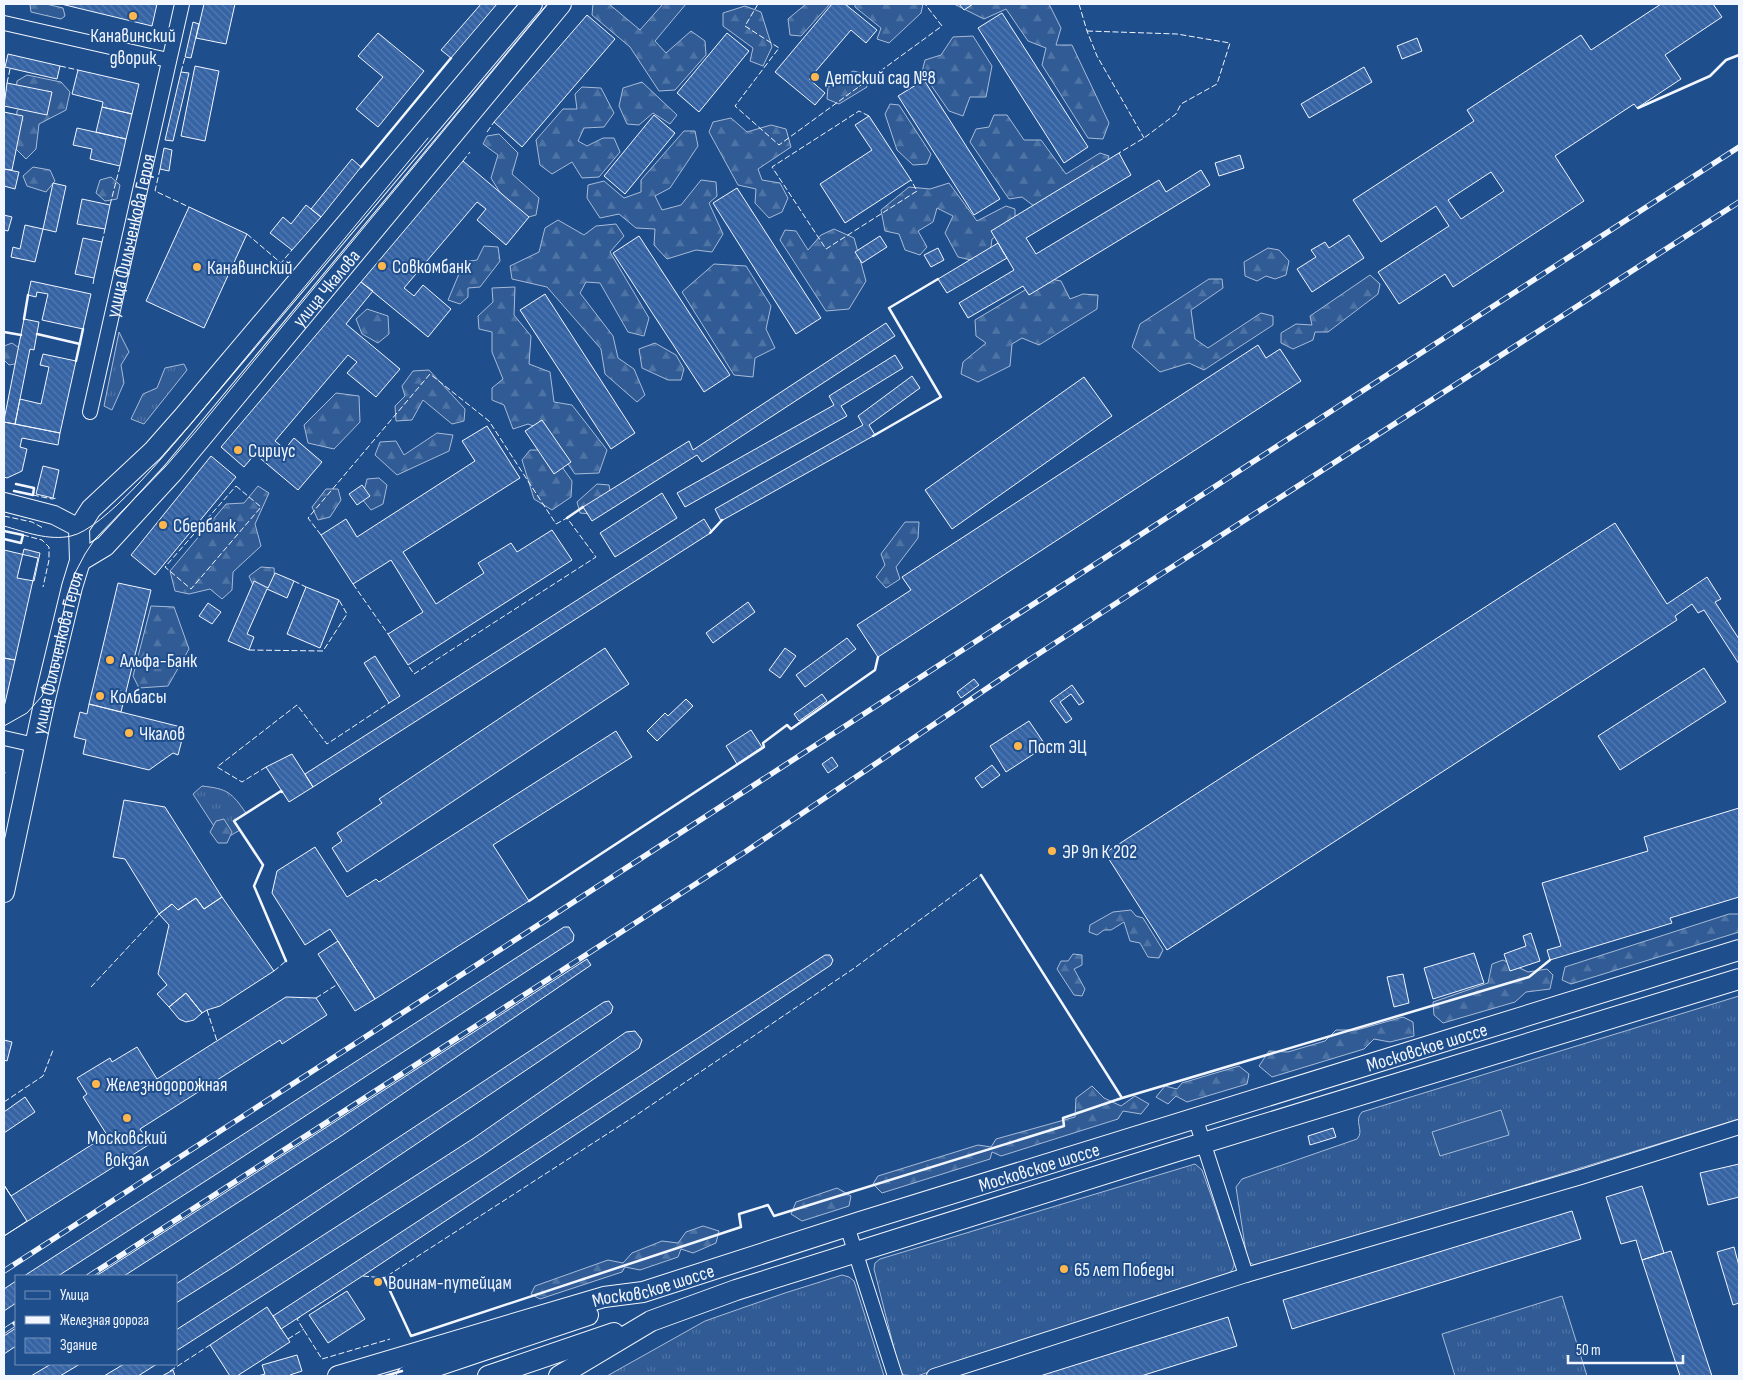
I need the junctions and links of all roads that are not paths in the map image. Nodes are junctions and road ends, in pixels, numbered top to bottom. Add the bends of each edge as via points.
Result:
1 (182, 4) edge
2 (532, 4) edge
3 (560, 4) edge
4 (4, 23) edge
5 (168, 60) junction
6 (90, 412) dead end
7 (4, 502) edge
8 (79, 528) junction
9 (80, 561) junction
10 (4, 738) edge
11 (35, 745) junction
12 (4, 892) edge
13 (1739, 950) edge
14 (1739, 979) edge
15 (1195, 1118) junction
16 (1739, 1127) edge
17 (1203, 1144) junction
18 (847, 1226) junction
19 (855, 1252) junction
20 (1246, 1275) junction
21 (643, 1292) junction
22 (651, 1321) junction
23 (338, 1376) edge
24 (407, 1376) edge
25 (488, 1376) edge
26 (559, 1376) edge
27 (895, 1376) edge
28 (934, 1376) edge

1 - 5 street, улица Фильченкова Героя
2 - 8 main road, улица Чкалова via 183,417 153,451 91,509
3 - 9 main road, улица Чкалова via 173,472 105,546
4 - 5 street
5 - 6 street, улица Фильченкова Героя
7 - 8 street via 54,515
8 - 9 main road, улица Фильченкова Героя
9 - 11 main road, улица Фильченкова Героя
10 - 11 street
11 - 12 main road, улица Фильченкова Героя
13 - 15 main road, Московское шоссе
14 - 17 main road, Московское шоссе
15 - 17 street
15 - 18 main road, Московское шоссе
16 - 20 street
17 - 19 main road, Московское шоссе
17 - 20 street
18 - 19 street
18 - 21 main road, Московское шоссе
19 - 22 main road, Московское шоссе
19 - 27 street
20 - 28 street
21 - 23 main road, Московское шоссе via 604,1298
21 - 24 main road via 610,1308
22 - 25 main road
22 - 26 main road, Московское шоссе

